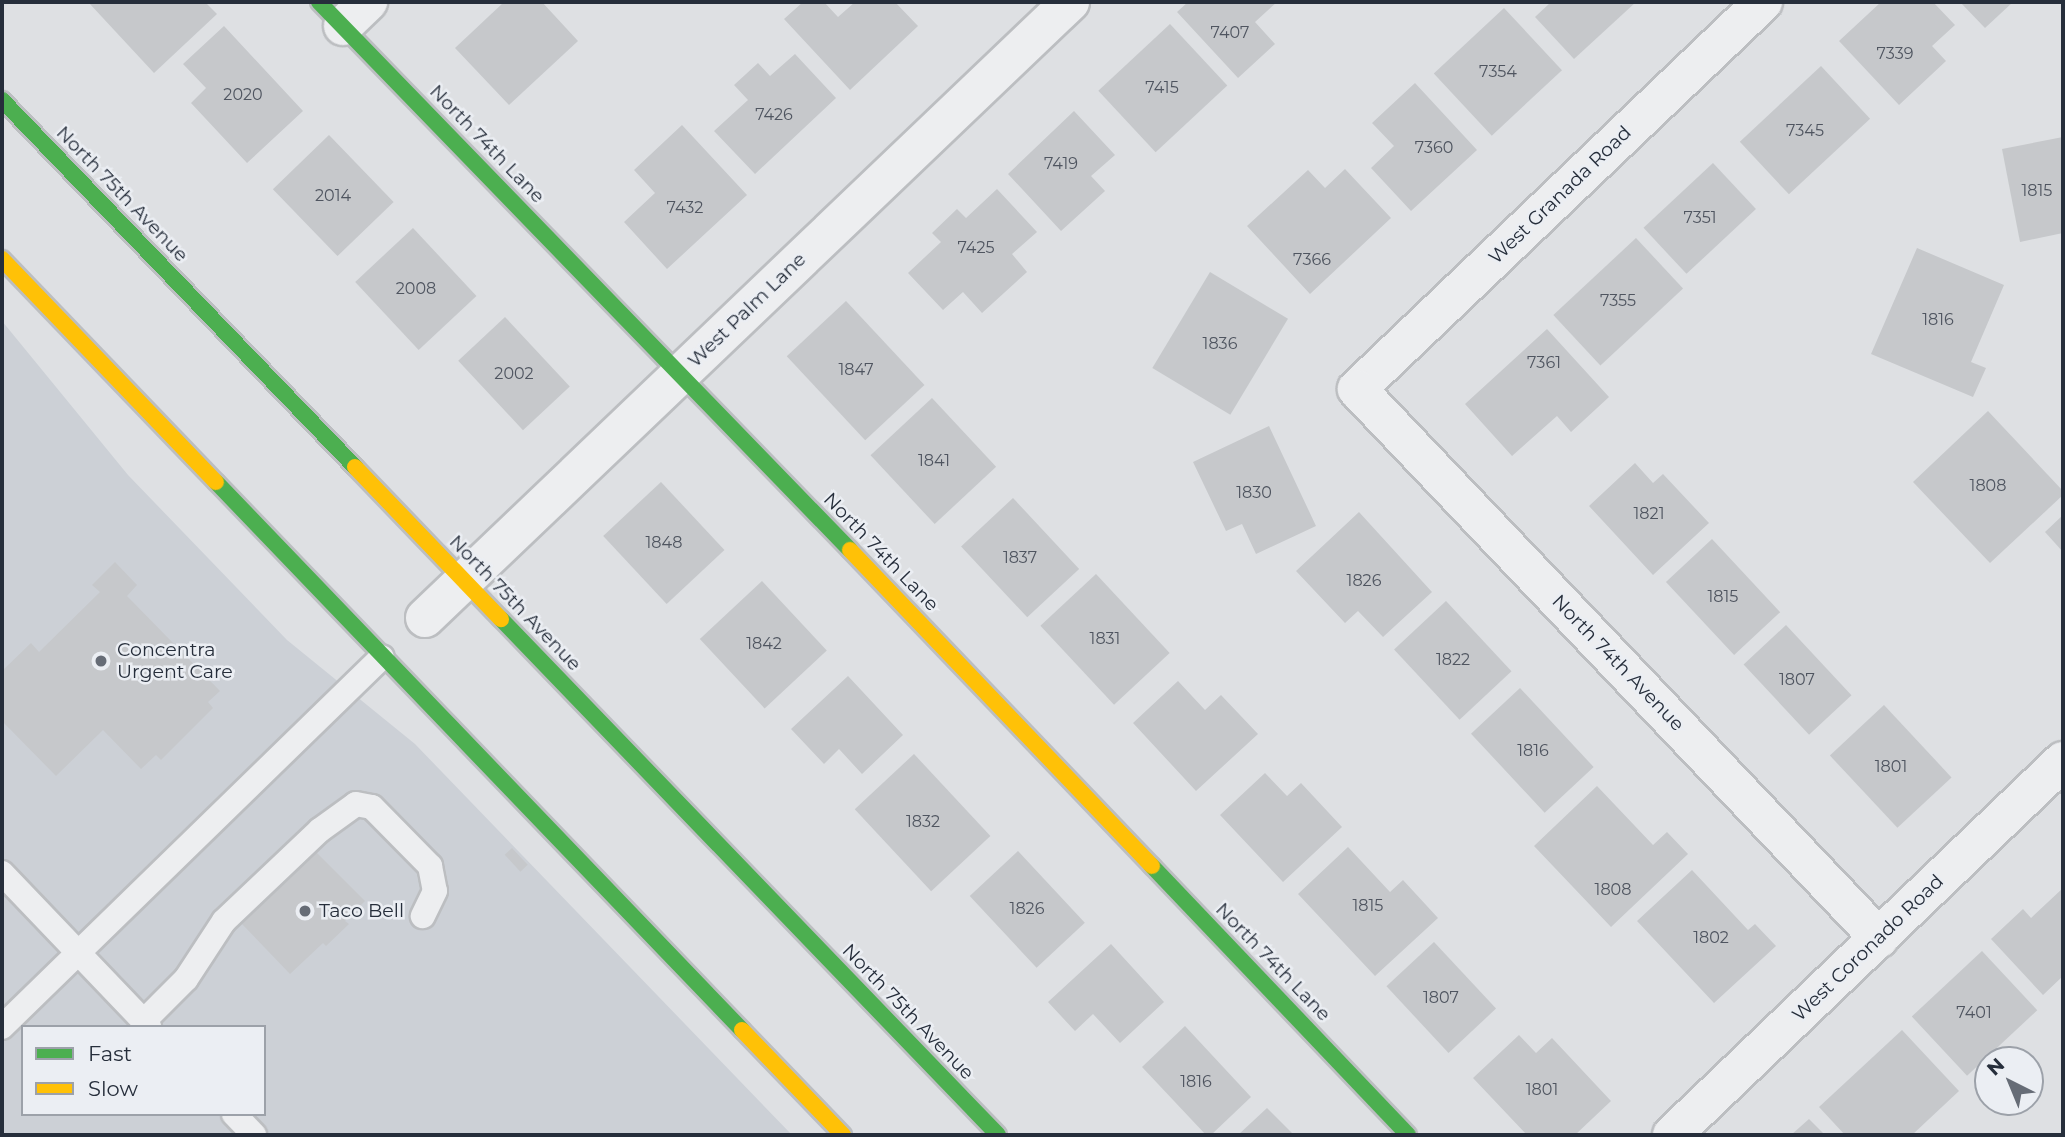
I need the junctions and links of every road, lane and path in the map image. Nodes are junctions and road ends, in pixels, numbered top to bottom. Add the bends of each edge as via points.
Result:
1 (1070, 2) edge
2 (1763, 2) edge
3 (343, 10) edge
4 (2, 100) edge
5 (2, 111) edge
6 (42, 142) junction
7 (2, 259) edge
8 (681, 373) junction
9 (1357, 389) joint
10 (466, 581) junction
11 (425, 618) dead end
12 (382, 657) junction
13 (2063, 761) edge
14 (2, 873) edge
15 (423, 916) dead end
16 (1879, 938) junction
17 (79, 953) junction
18 (147, 1024) edge
19 (2, 1027) edge
20 (236, 1116) edge
21 (254, 1135) edge
22 (843, 1135) edge
23 (998, 1135) edge
24 (1408, 1135) edge
25 (1672, 1135) edge

1 - 8 street, West Palm Lane
2 - 9 street, West Granada Road
3 - 8 main road, North 74th Lane
4 - 6 main road, North 75th Avenue
5 - 6 main road
6 - 10 main road, North 75th Avenue
7 - 12 main road
8 - 10 street, West Palm Lane
8 - 24 main road, North 74th Lane
9 - 16 street, North 74th Avenue
10 - 11 street, West Palm Lane
10 - 23 main road, North 75th Avenue
12 - 17 lane
12 - 22 main road
13 - 16 street, West Coronado Road
14 - 17 lane
15 - 18 lane via 435,891 430,866 372,807 356,804 320,830 224,921 186,979
16 - 25 street, West Coronado Road
17 - 18 lane
17 - 19 lane
20 - 21 lane

